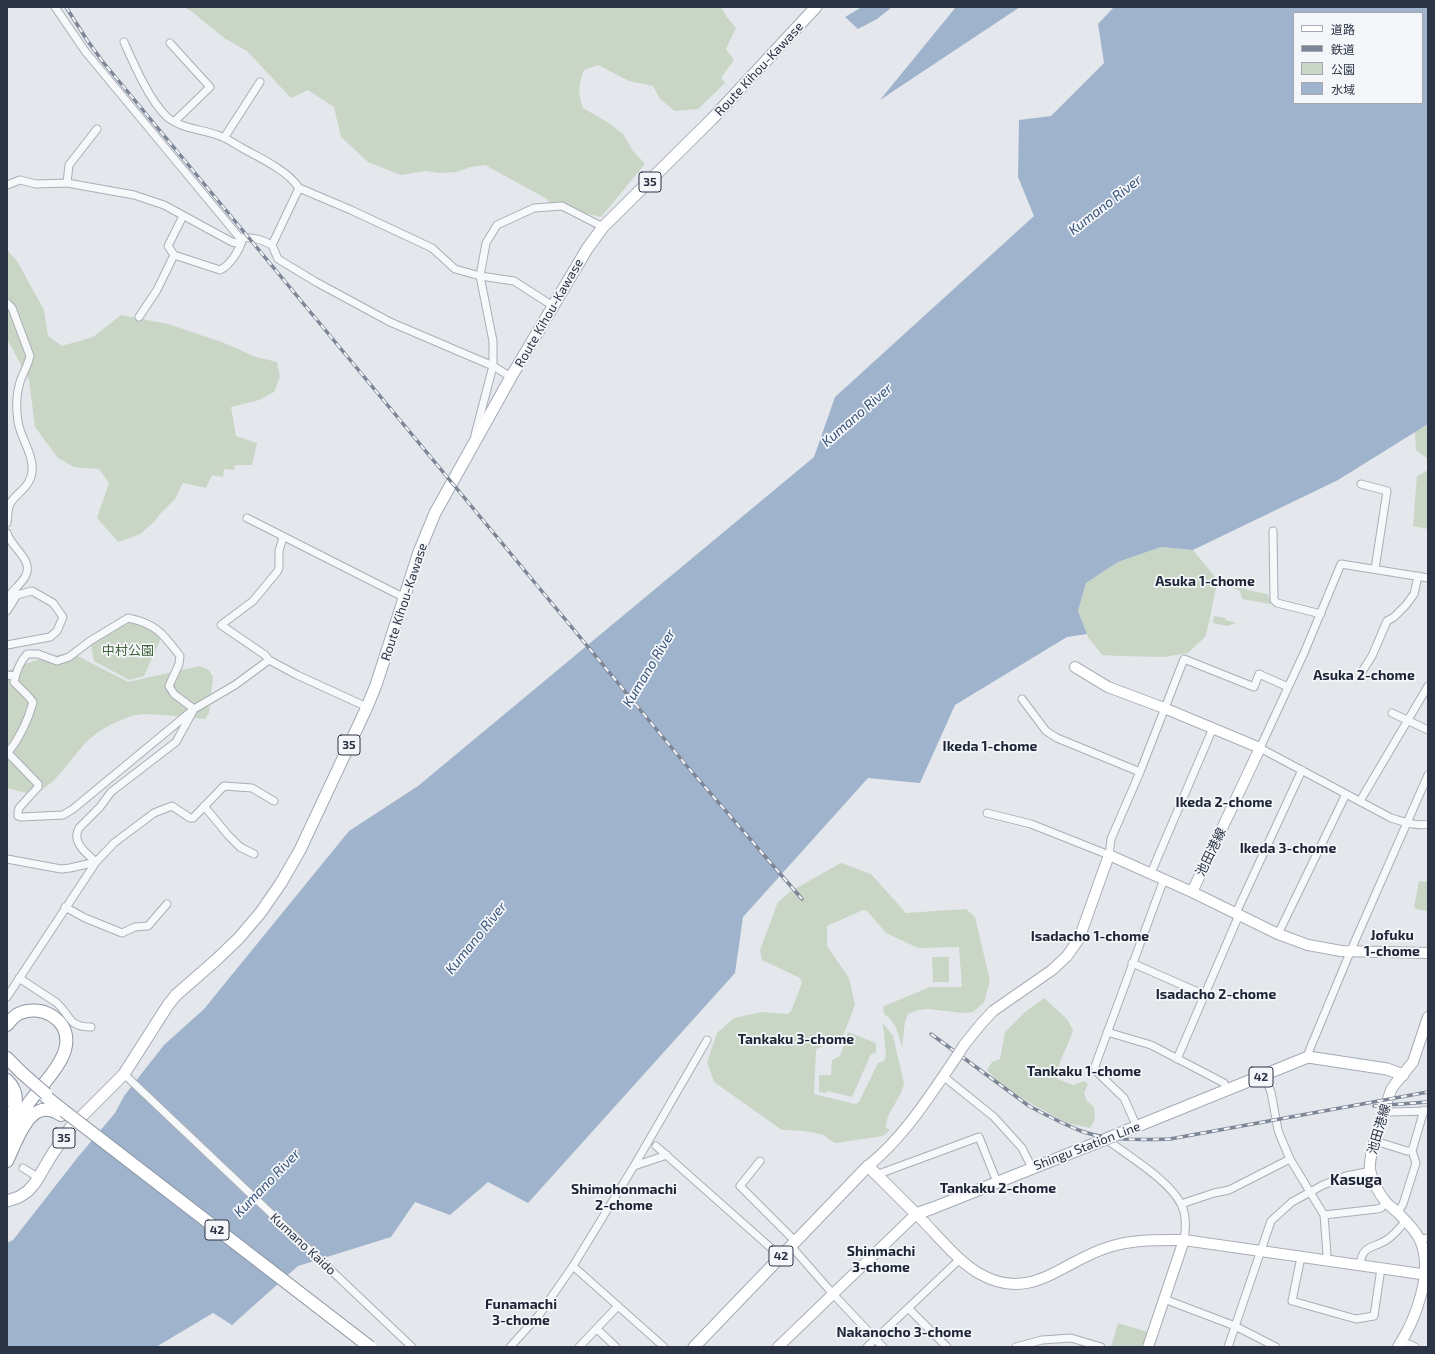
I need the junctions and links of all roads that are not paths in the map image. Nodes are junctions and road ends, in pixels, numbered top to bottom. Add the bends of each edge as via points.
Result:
1 (54, 7) edge
2 (816, 7) edge
3 (124, 42) dead end
4 (170, 43) dead end
5 (260, 82) dead end
6 (175, 121) junction
7 (97, 129) dead end
8 (224, 138) junction
9 (67, 183) junction
10 (7, 186) edge
11 (299, 188) junction
12 (183, 216) junction
13 (603, 227) junction
14 (242, 241) junction
15 (272, 245) junction
16 (174, 255) junction
17 (480, 276) junction
18 (7, 303) edge
19 (553, 306) junction
20 (140, 317) dead end
21 (493, 366) junction
22 (511, 377) junction
23 (470, 452) junction
24 (1361, 484) dead end
25 (247, 518) dead end
26 (7, 523) edge
27 (1273, 531) dead end
28 (7, 533) edge
29 (283, 537) junction
30 (1375, 569) junction
31 (1418, 576) junction
32 (1428, 578) edge
33 (405, 598) junction
34 (7, 599) edge
35 (7, 611) edge
36 (1321, 614) junction
37 (7, 645) edge
38 (269, 660) junction
39 (1075, 667) dead end
40 (1363, 670) dead end
41 (7, 675) edge
42 (15, 676) junction
43 (1428, 686) edge
44 (1288, 687) junction
45 (1022, 698) dead end
46 (367, 707) junction
47 (194, 708) junction
48 (1164, 708) junction
49 (1392, 713) dead end
50 (1408, 721) junction
51 (1213, 728) junction
52 (1428, 730) edge
53 (1260, 748) junction
54 (8, 753) edge
55 (1302, 770) junction
56 (1140, 772) junction
57 (1428, 775) edge
58 (1346, 794) junction
59 (1360, 801) junction
60 (274, 802) dead end
61 (204, 806) junction
62 (986, 813) dead end
63 (1407, 822) junction
64 (1428, 824) edge
65 (254, 854) dead end
66 (1109, 855) junction
67 (7, 859) edge
68 (96, 862) junction
69 (1151, 873) junction
70 (1164, 879) junction
71 (1192, 892) junction
72 (167, 904) dead end
73 (65, 907) junction
74 (1238, 914) junction
75 (1278, 934) junction
76 (1351, 950) junction
77 (1428, 953) edge
78 (1132, 963) junction
79 (19, 978) junction
80 (8, 993) edge
81 (1205, 995) junction
82 (1428, 1017) edge
83 (7, 1024) edge
84 (91, 1027) dead end
85 (1107, 1032) junction
86 (707, 1040) dead end
87 (1308, 1057) junction
88 (7, 1058) edge
89 (1177, 1059) junction
90 (7, 1066) edge
91 (21, 1075) junction
92 (1264, 1075) junction
93 (1403, 1075) junction
94 (943, 1076) junction
95 (127, 1077) junction
96 (7, 1080) edge
97 (1227, 1089) junction
98 (7, 1095) edge
99 (7, 1103) edge
100 (1426, 1110) edge
101 (61, 1111) junction
102 (1384, 1111) junction
103 (7, 1126) edge
104 (1137, 1127) junction
105 (1106, 1139) junction
106 (1375, 1141) junction
107 (7, 1144) edge
108 (656, 1146) dead end
109 (1412, 1151) junction
110 (667, 1155) junction
111 (1290, 1159) junction
112 (7, 1161) edge
113 (760, 1161) dead end
114 (634, 1166) junction
115 (868, 1166) junction
116 (23, 1168) dead end
117 (1032, 1168) junction
118 (1371, 1171) junction
119 (876, 1175) junction
120 (39, 1178) junction
121 (997, 1182) junction
122 (1310, 1191) junction
123 (7, 1201) edge
124 (1386, 1202) junction
125 (1182, 1204) junction
126 (1398, 1212) junction
127 (916, 1214) junction
128 (1324, 1215) junction
129 (1406, 1221) junction
130 (1424, 1239) edge
131 (1184, 1240) junction
132 (793, 1244) junction
133 (1261, 1252) junction
134 (780, 1256) junction
135 (1301, 1257) junction
136 (960, 1259) junction
137 (1325, 1260) junction
138 (1360, 1265) junction
139 (573, 1266) junction
140 (1381, 1268) junction
141 (1427, 1275) edge
142 (833, 1294) junction
143 (1164, 1299) junction
144 (618, 1306) junction
145 (908, 1308) junction
146 (1235, 1326) junction
147 (597, 1329) junction
148 (875, 1339) junction
149 (1400, 1344) edge
150 (370, 1347) edge
151 (412, 1347) edge
152 (510, 1347) edge
153 (579, 1347) edge
154 (616, 1347) edge
155 (664, 1347) edge
156 (694, 1347) edge
157 (778, 1347) edge
158 (867, 1347) edge
159 (883, 1347) edge
160 (947, 1347) edge
161 (1016, 1347) edge
162 (1100, 1347) edge
163 (1148, 1347) edge
164 (1228, 1347) edge
165 (1276, 1347) edge
166 (1415, 1347) edge

1 - 14 street via 85,51
2 - 13 main road, Route Kihou-Kawase / 35 via 712,119
3 - 6 street via 132,62 154,100 166,116
4 - 6 street via 210,87
5 - 8 street
6 - 8 street
7 - 9 street via 69,165
8 - 11 street via 280,170
9 - 10 street via 36,184 20,180
9 - 12 street via 134,195 164,205
11 - 15 street
11 - 17 street via 432,248 455,269
12 - 14 street via 232,242
12 - 16 street via 168,246
13 - 17 street via 562,206 534,208 497,225 486,243
13 - 19 main road, Route Kihou-Kawase / 35
14 - 15 street via 251,237
14 - 16 street via 226,267 220,270
15 - 21 street via 278,259 316,282 390,322
16 - 20 street
17 - 19 street via 514,282
17 - 21 street via 493,341
18 - 26 street via 12,308 30,356 16,399 18,423 31,460 32,472 29,482 12,501
19 - 22 main road, Route Kihou-Kawase / 35
21 - 22 street
21 - 23 street
22 - 23 main road, Route Kihou-Kawase / 35
23 - 33 main road, Route Kihou-Kawase / 35 via 435,513 419,552
24 - 30 street via 1386,491
25 - 29 street
27 - 36 street via 1274,600 1277,603
28 - 34 street via 27,562 28,569
29 - 33 street
29 - 38 street via 277,572 254,601 221,625
30 - 31 street
30 - 36 street via 1341,564
31 - 32 street
31 - 40 street via 1414,594 1394,617 1387,620 1372,656
33 - 46 main road, Route Kihou-Kawase / 35
35 - 37 street via 17,595 32,591 53,603 63,617 57,631 50,637
36 - 44 street
38 - 46 street
38 - 47 street via 235,685
39 - 48 street via 1108,687
41 - 42 street
42 - 47 street via 27,654 38,654 57,661 69,657 128,618 140,620 160,631 180,656 169,686 174,694
42 - 54 street via 14,682 32,702 20,734
43 - 50 street
44 - 48 street via 1259,674 1254,687 1184,659
44 - 53 street
45 - 56 street via 1046,731 1057,738
46 - 95 main road, Route Kihou-Kawase / 35 via 300,850 281,883 239,938 168,1005
47 - 54 street via 63,815 18,816 19,808 38,784
47 - 68 street via 176,742 111,792 79,828 76,838 80,846
48 - 51 street
48 - 56 street
49 - 50 street
50 - 52 street
50 - 59 street
51 - 53 street
51 - 69 street
53 - 55 street
53 - 71 street, 池田港線
55 - 58 street
55 - 74 street
56 - 66 street via 1111,839
57 - 63 street
58 - 59 street
58 - 75 street
59 - 63 street via 1384,815
60 - 61 street via 252,788 224,786
61 - 65 street via 240,847
61 - 68 street via 193,818 172,806 154,813 114,842
62 - 66 street via 1031,824
63 - 64 street
63 - 76 street
66 - 69 street
66 - 94 street, bridge via 1079,939 1067,956 1052,970 993,1011 964,1045
67 - 68 street via 61,869
68 - 73 street
69 - 70 street
70 - 71 street
70 - 78 street
71 - 74 street, 池田港線
72 - 73 street via 148,926 135,927 122,933
73 - 79 street
74 - 75 street, 池田港線
74 - 81 street
75 - 76 street, 池田港線 via 1316,947
76 - 77 street, 池田港線
76 - 87 street
78 - 81 street
78 - 85 street
79 - 80 street
79 - 84 street via 57,1003 69,1020 84,1027
81 - 89 street
82 - 93 street, 池田港線 via 1413,1062
83 - 107 highway via 17,1014 41,1010 60,1022 65,1033 66,1045 59,1063 27,1106
85 - 89 street via 1151,1045
85 - 104 street via 1095,1066 1097,1072 1124,1098
86 - 114 street
87 - 92 main road, Shingu Station Line / 42
87 - 93 main road via 1388,1069
88 - 91 highway, 42
89 - 97 street via 1224,1083
90 - 91 highway, 42
91 - 101 highway, 42, bridge
92 - 97 main road, Shingu Station Line / 42
92 - 111 street via 1271,1092 1278,1130
93 - 102 street, 池田港線 via 1393,1086
94 - 115 street via 902,1132
94 - 117 street via 994,1117 1022,1148
95 - 120 main road, Route Kihou-Kawase / 35 via 71,1128
95 - 151 street, Kumano Kaido
96 - 103 highway via 15,1090 16,1101
97 - 104 main road, Shingu Station Line / 42
98 - 99 street
100 - 102 street
100 - 109 street
101 - 112 highway via 42,1110 32,1115
101 - 150 highway, 42, bridge
102 - 106 street, 池田港線
104 - 105 main road, Shingu Station Line / 42, bridge
105 - 117 main road, Shingu Station Line / 42
105 - 125 street via 1165,1184
106 - 109 street
106 - 118 street, 池田港線 via 1370,1158
108 - 110 street
109 - 126 street via 1416,1163 1404,1204
110 - 114 street
110 - 134 street
111 - 122 street
111 - 125 street via 1230,1190
113 - 132 street via 740,1186
114 - 139 street
115 - 119 main road
115 - 132 main road, 42
116 - 120 street
117 - 121 main road, Shingu Station Line / 42
118 - 122 street via 1335,1179
118 - 124 street, 池田港線 via 1377,1188
119 - 121 street via 979,1137
119 - 127 main road
120 - 123 main road, Route Kihou-Kawase / 35 via 28,1191
121 - 127 main road, Shingu Station Line / 42
122 - 128 street
122 - 133 street via 1292,1202 1271,1221
124 - 126 street, 池田港線
124 - 128 street via 1377,1209
125 - 131 street via 1186,1228
126 - 129 street, 池田港線
127 - 136 street
127 - 142 street
128 - 137 street via 1327,1254
129 - 130 street, 池田港線
129 - 138 street via 1387,1240 1363,1252
130 - 141 street, 池田港線
131 - 133 street
131 - 136 street via 1146,1240 1109,1246 1035,1282 1021,1285 979,1274
131 - 143 street
132 - 134 main road, 42
132 - 142 street
133 - 135 street
133 - 146 street
134 - 156 main road, 42
135 - 137 street
135 - 140 street via 1292,1301 1356,1319 1374,1316
136 - 145 street
137 - 138 street
138 - 140 street
139 - 144 street
139 - 152 street via 539,1315
140 - 141 street
141 - 149 street, 池田港線 via 1418,1306
142 - 148 street
142 - 157 street
143 - 146 street
143 - 163 street
144 - 147 street
144 - 155 street
145 - 148 street
145 - 160 street
146 - 164 street
146 - 165 street
147 - 153 street
147 - 154 street
148 - 158 street
148 - 159 street
149 - 166 street
161 - 162 street via 1042,1340 1071,1338

